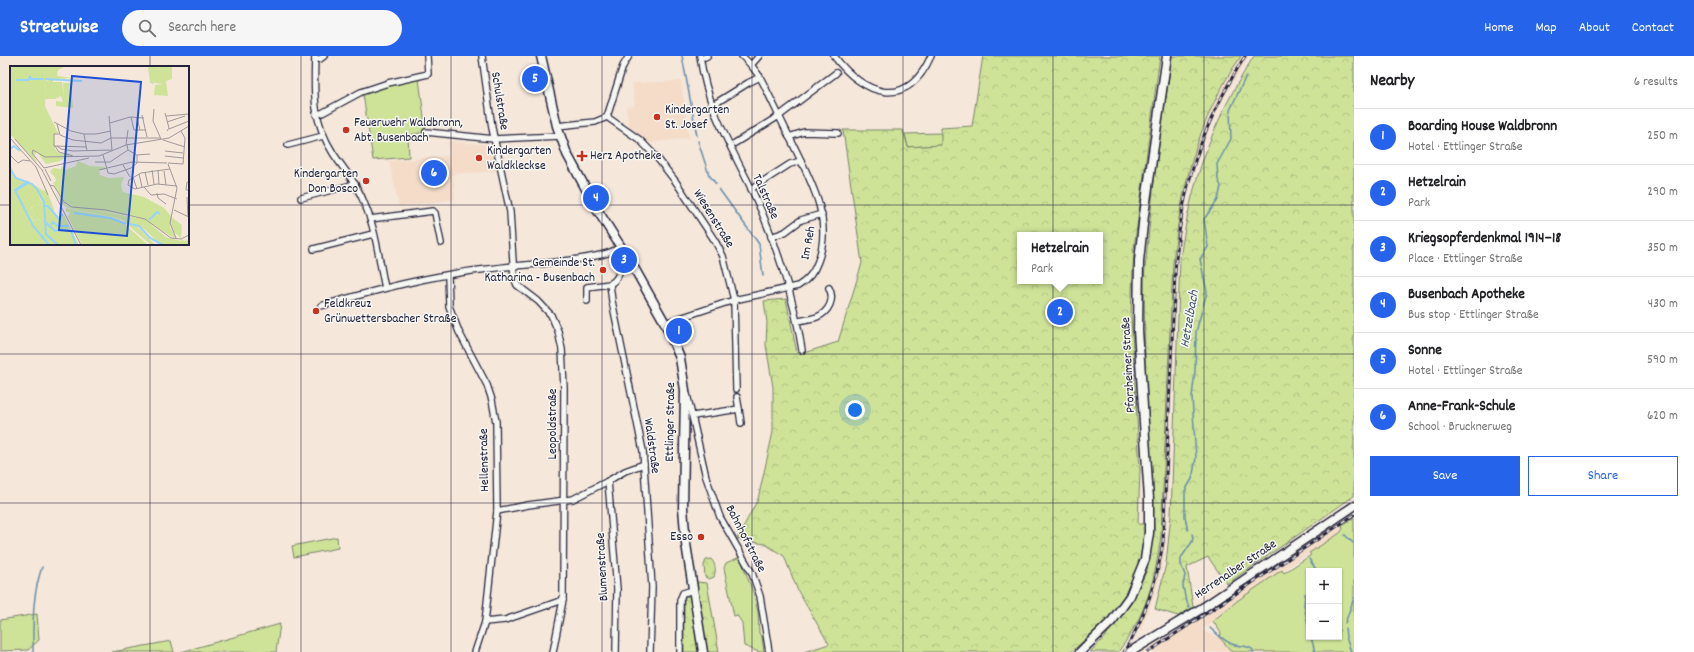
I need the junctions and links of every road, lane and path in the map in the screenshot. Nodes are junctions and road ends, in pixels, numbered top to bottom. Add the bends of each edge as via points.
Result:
1 (324, 56) edge
2 (427, 56) edge
3 (482, 56) edge
4 (541, 56) edge
5 (629, 56) edge
6 (704, 56) edge
7 (742, 56) edge
8 (759, 56) edge
9 (834, 56) edge
10 (931, 56) edge
11 (1167, 56) edge
12 (315, 58) edge
13 (751, 65) junction
14 (836, 73) dead end
15 (760, 77) junction
16 (716, 103) dead end
17 (316, 114) junction
18 (780, 116) junction
19 (607, 117) junction
20 (557, 126) junction
21 (426, 132) dead end
22 (838, 133) dead end
23 (323, 136) junction
24 (560, 136) junction
25 (789, 137) junction
26 (494, 139) junction
27 (735, 143) dead end
28 (288, 145) dead end
29 (801, 161) junction
30 (355, 184) junction
31 (751, 189) junction
32 (301, 198) dead end
33 (822, 214) junction
34 (370, 218) junction
35 (373, 234) junction
36 (771, 237) junction
37 (441, 243) dead end
38 (618, 248) junction
39 (314, 249) dead end
40 (512, 267) junction
41 (448, 275) junction
42 (610, 284) junction
43 (385, 288) junction
44 (830, 288) dead end
45 (788, 290) junction
46 (734, 300) junction
47 (586, 301) dead end
48 (320, 306) dead end
49 (798, 321) junction
50 (665, 323) junction
51 (802, 350) dead end
52 (736, 389) dead end
53 (685, 390) junction
54 (737, 397) dead end
55 (739, 410) junction
56 (693, 416) junction
57 (741, 423) dead end
58 (644, 464) junction
59 (608, 481) junction
60 (564, 500) junction
61 (1354, 506) edge
62 (497, 511) junction
63 (693, 590) junction
64 (562, 600) junction
65 (485, 622) junction
66 (475, 652) edge
67 (553, 652) edge
68 (616, 652) edge
69 (650, 652) edge
70 (680, 652) edge
71 (703, 652) edge
72 (769, 652) edge
73 (1080, 652) edge
74 (1130, 652) edge

1 - 12 street via 320,59
2 - 17 street via 428,74 361,92
3 - 26 street, Schulstraße
4 - 20 main road, Ettlinger Straße
5 - 19 street via 623,66
6 - 31 street, Talstraße via 707,93 729,146
7 - 13 street, Im Reh
8 - 13 street
9 - 10 street via 859,82 883,92 897,91 909,86 919,77
11 - 73 main road, Pforzheimer Straße via 1139,261 1138,330 1149,505 1147,545 1141,571 1126,602 1112,621
12 - 17 street
13 - 15 street, Im Reh
14 - 18 street
15 - 16 street
15 - 18 street, Im Reh
17 - 23 street
18 - 25 street, Im Reh
18 - 27 street
19 - 20 street via 596,122
19 - 46 street, Wiesenstraße via 640,140 676,182 723,256
20 - 24 main road, Ettlinger Straße
21 - 26 street
22 - 25 street via 804,132
23 - 28 street
23 - 30 street
24 - 26 street
24 - 38 main road, Ettlinger Straße via 567,154
25 - 29 street, Im Reh
26 - 40 street, Schulstraße via 510,212
29 - 31 street via 790,164
29 - 33 street, Im Reh via 814,188
30 - 32 street
30 - 34 street
31 - 36 street, Talstraße
33 - 36 street via 802,220 785,232
33 - 45 street, Im Reh via 824,238 816,267 806,282
34 - 35 street
34 - 37 street via 432,211 435,213
35 - 39 street
35 - 43 street
36 - 45 street, Talstraße
38 - 40 street via 576,260
38 - 42 street via 619,272 615,281
38 - 50 main road, Ettlinger Straße
40 - 41 street
40 - 60 street, Leopoldstraße via 517,285 546,308 558,331 562,349 564,388
41 - 43 street
41 - 62 street, Hellenstraße via 449,306 452,316 492,400 496,422
42 - 47 street via 587,287
42 - 58 street, Waldstraße
43 - 48 street
44 - 49 street via 832,301 822,314
45 - 46 street, Im Reh
45 - 49 street, Talstraße
46 - 50 street, Im Reh
46 - 52 street, Wiesenstraße
49 - 51 street, Talstraße
50 - 53 main road, Ettlinger Straße via 680,358
53 - 56 street, Bahnhofstraße
53 - 63 main road, Ettlinger Straße via 683,508
54 - 55 street
55 - 56 street
55 - 57 street
56 - 72 street, Bahnhofstraße via 706,477 720,517 748,564 760,596
58 - 59 street via 624,471
58 - 69 street, Waldstraße via 652,588
59 - 60 street via 573,499
59 - 68 street, Blumenstraße via 617,589
60 - 62 street
60 - 64 street, Leopoldstraße
61 - 74 main road, Herrenalber Straße via 1204,607
62 - 65 street, Hellenstraße
63 - 70 street via 683,593 680,600
63 - 71 main road, Ettlinger Straße
64 - 65 street via 505,620
64 - 67 street, Leopoldstraße
65 - 66 street, Hellenstraße

